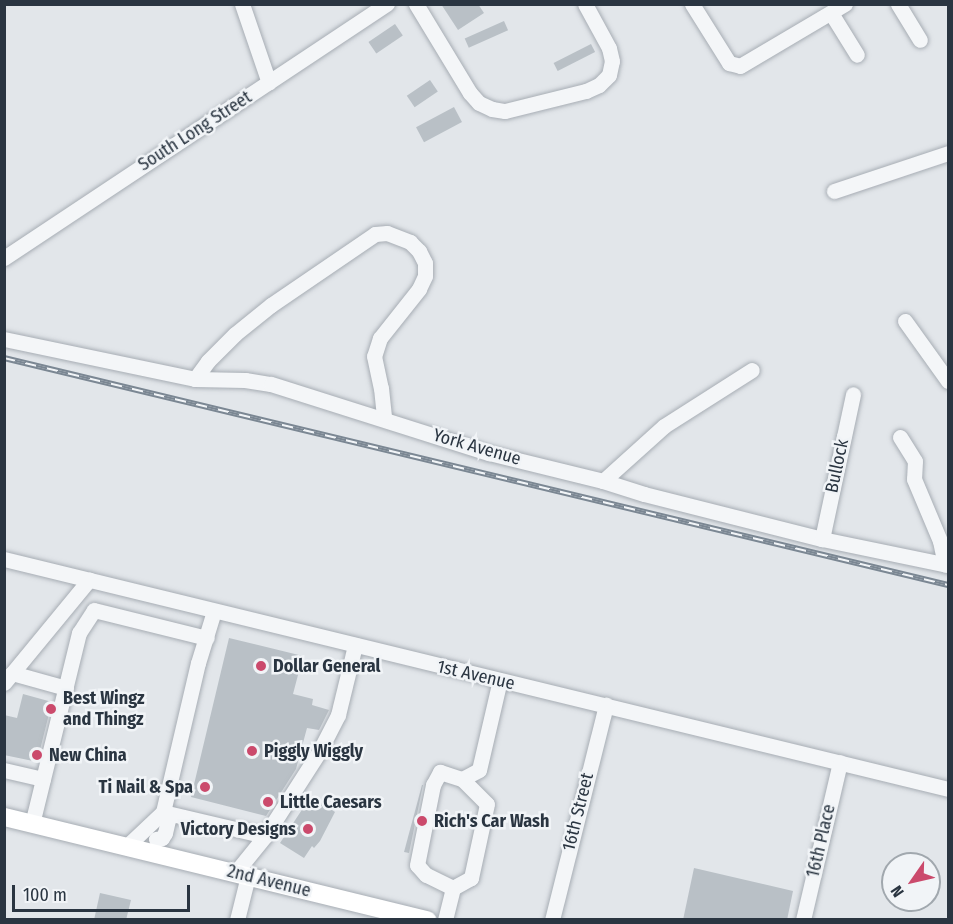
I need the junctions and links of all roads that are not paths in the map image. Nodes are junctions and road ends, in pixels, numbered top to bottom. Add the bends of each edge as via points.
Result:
1 (242, 4) edge
2 (387, 4) edge
3 (416, 4) edge
4 (585, 4) edge
5 (692, 4) edge
6 (845, 4) edge
7 (898, 4) edge
8 (831, 13) junction
9 (920, 40) dead end
10 (857, 55) dead end
11 (269, 83) junction
12 (948, 153) edge
13 (834, 191) dead end
14 (4, 258) edge
15 (906, 321) dead end
16 (4, 339) edge
17 (752, 370) dead end
18 (195, 380) junction
19 (948, 381) edge
20 (853, 394) dead end
21 (384, 419) junction
22 (900, 437) dead end
23 (603, 481) junction
24 (822, 539) junction
25 (4, 559) edge
26 (947, 563) edge
27 (89, 580) junction
28 (214, 610) junction
29 (207, 638) junction
30 (355, 645) junction
31 (8, 678) edge
32 (500, 680) junction
33 (66, 688) junction
34 (606, 705) junction
35 (840, 762) junction
36 (4, 770) edge
37 (462, 778) junction
38 (43, 779) junction
39 (948, 789) edge
40 (159, 815) junction
41 (4, 817) edge
42 (32, 824) junction
43 (265, 836) junction
44 (127, 846) junction
45 (155, 846) junction
46 (242, 874) junction
47 (453, 888) junction
48 (386, 914) edge
49 (237, 920) edge
50 (428, 920) edge
51 (445, 920) edge
52 (552, 920) edge
53 (803, 920) edge

1 - 11 street
2 - 11 street, South Long Street
3 - 4 street via 470,93 479,103 505,111 586,91 609,75 609,48
5 - 8 street via 729,63 740,66
6 - 8 street
7 - 9 street
8 - 10 street
11 - 14 street, South Long Street
12 - 13 street
15 - 19 street
16 - 18 street, York Avenue
17 - 23 street via 664,426
18 - 21 street, York Avenue via 271,384
18 - 21 street via 235,334 271,305 375,234 387,233 410,242 419,251 425,263 425,276 380,338 374,356
20 - 24 street, Bullock
21 - 23 street, York Avenue via 489,453
22 - 26 street via 915,461 914,479
23 - 24 street, York Avenue
24 - 26 street, York Avenue
25 - 27 street, 1st Avenue
27 - 28 street, 1st Avenue
27 - 31 street
28 - 29 street
28 - 30 street, 1st Avenue
29 - 33 street via 94,610 79,633
29 - 40 street
30 - 32 street, 1st Avenue
30 - 43 street via 338,715
31 - 33 street
32 - 34 street, 1st Avenue
32 - 37 street via 479,770
33 - 38 street
34 - 35 street, 1st Avenue
34 - 52 street, 16th Street
35 - 39 street, 1st Avenue
35 - 53 street, 16th Place
36 - 38 street
37 - 47 street via 487,804 471,878
37 - 47 street via 440,772 435,777 417,865 426,875
38 - 42 street
40 - 43 street
40 - 44 street
40 - 45 street via 168,820 165,833
41 - 42 main road, 2nd Avenue
42 - 44 main road, 2nd Avenue
43 - 46 street
44 - 45 main road, 2nd Avenue
45 - 46 main road, 2nd Avenue
46 - 48 main road, 2nd Avenue
46 - 49 street
47 - 51 street
48 - 50 main road, 2nd Avenue

